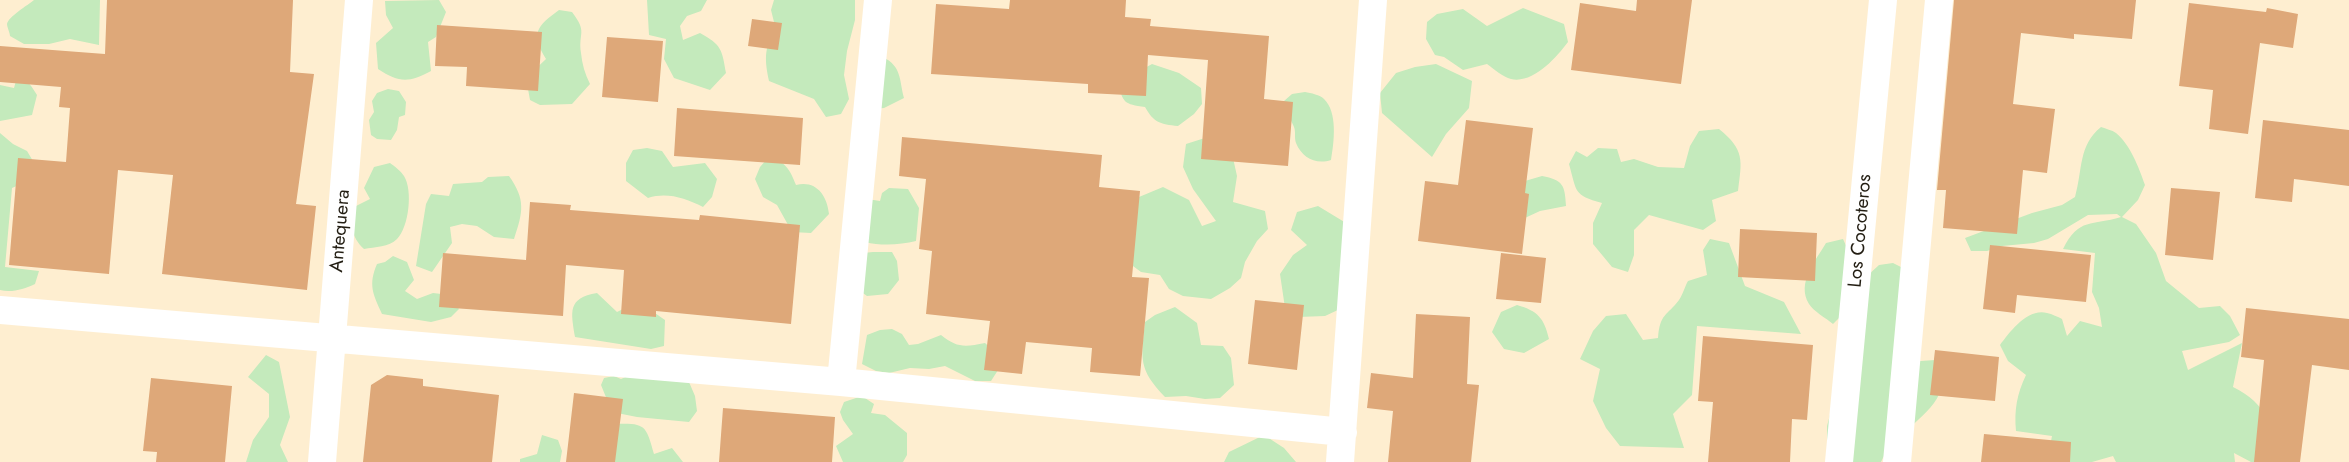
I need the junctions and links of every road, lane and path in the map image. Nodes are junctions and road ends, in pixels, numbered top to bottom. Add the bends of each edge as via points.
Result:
1 (359, 0) edge
2 (878, 0) edge
3 (1373, 0) edge
4 (1883, 0) edge
5 (1939, 0) edge
6 (0, 310) edge
7 (332, 339) junction
8 (841, 382) junction
9 (1343, 432) junction
10 (322, 462) edge
11 (1340, 462) edge
12 (1839, 462) edge
13 (1897, 462) edge

1 - 7 street, Antequera
2 - 8 street
3 - 9 street
4 - 12 street, Los Cocoteros
5 - 13 street
6 - 7 street
7 - 8 street
7 - 10 street, Antequera
8 - 9 street
9 - 11 street

